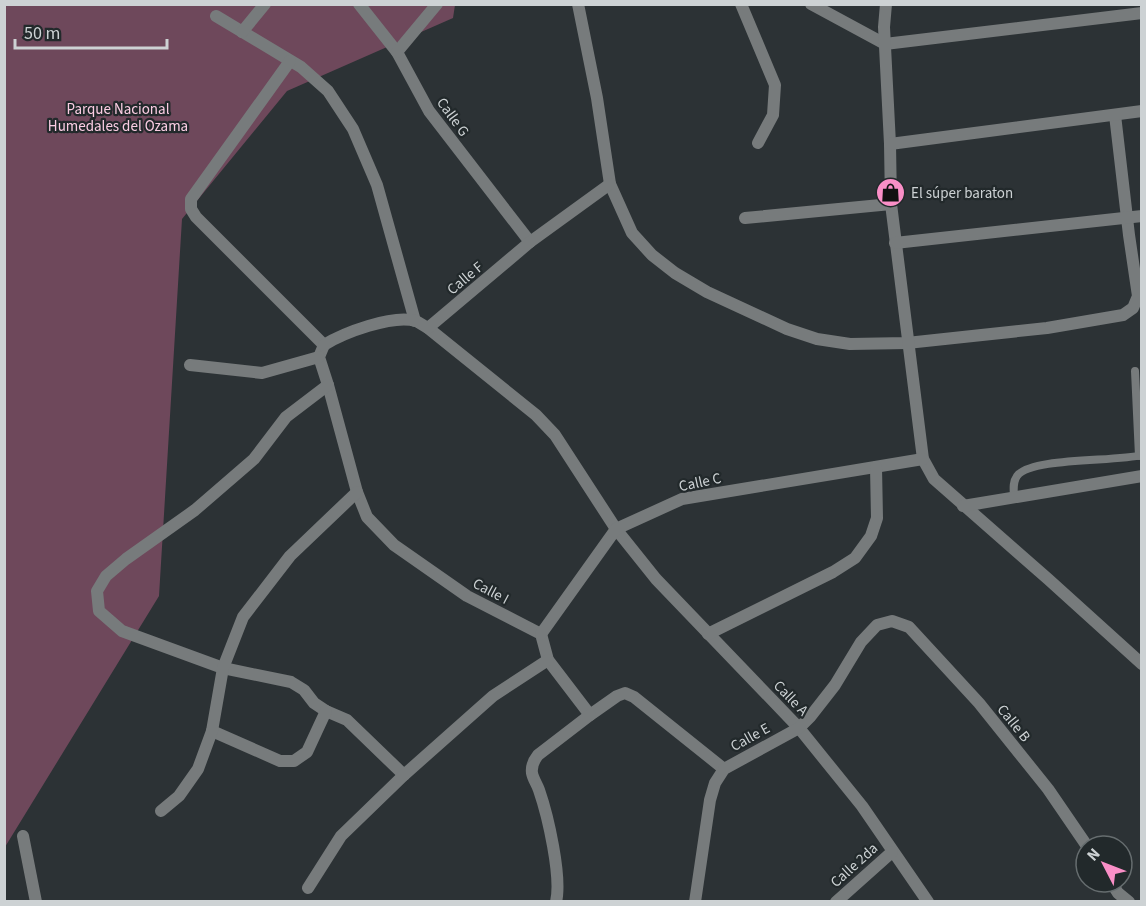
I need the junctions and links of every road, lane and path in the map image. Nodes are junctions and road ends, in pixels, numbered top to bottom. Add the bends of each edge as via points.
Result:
1 (265, 4) edge
2 (359, 4) edge
3 (437, 4) edge
4 (578, 4) edge
5 (741, 4) edge
6 (811, 4) edge
7 (886, 4) edge
8 (1142, 13) edge
9 (216, 16) dead end
10 (242, 32) junction
11 (885, 44) junction
12 (397, 52) junction
13 (290, 61) junction
14 (1142, 111) edge
15 (1115, 115) junction
16 (758, 143) dead end
17 (890, 144) junction
18 (610, 184) junction
19 (891, 204) junction
20 (1126, 216) junction
21 (1142, 216) edge
22 (745, 218) dead end
23 (530, 242) junction
24 (895, 243) junction
25 (415, 321) junction
26 (428, 328) junction
27 (908, 343) junction
28 (321, 351) junction
29 (190, 365) dead end
30 (1135, 371) dead end
31 (328, 385) junction
32 (1140, 455) edge
33 (923, 459) junction
34 (876, 467) junction
35 (1142, 476) edge
36 (357, 492) junction
37 (1014, 499) junction
38 (963, 506) junction
39 (616, 530) junction
40 (909, 627) joint
41 (708, 633) junction
42 (541, 634) junction
43 (548, 660) junction
44 (1142, 664) edge
45 (223, 668) junction
46 (326, 711) junction
47 (591, 715) junction
48 (799, 728) junction
49 (212, 731) junction
50 (724, 769) junction
51 (404, 775) junction
52 (161, 811) dead end
53 (1079, 834) edge
54 (23, 836) dead end
55 (892, 852) junction
56 (308, 888) dead end
57 (36, 902) edge
58 (556, 902) edge
59 (695, 902) edge
60 (836, 902) edge
61 (928, 902) edge

1 - 10 street
2 - 12 street, Calle G
3 - 12 street
4 - 18 street
5 - 16 street via 775,85 773,115
6 - 11 street
7 - 11 street
8 - 11 street
9 - 10 street
10 - 13 street
11 - 17 street
12 - 23 street, Calle G via 429,111
13 - 25 street via 328,91 353,129 376,184
13 - 28 street via 191,199 191,209
14 - 15 street
15 - 17 street
15 - 20 street
17 - 19 street
18 - 23 street, Calle F
18 - 27 street via 632,233 652,255 706,292 817,339 850,344
19 - 22 street
19 - 24 street
20 - 21 street
20 - 24 street
20 - 27 street via 1138,296 1133,308 1123,315 1047,328
23 - 26 street, Calle F
24 - 27 street
25 - 26 street
25 - 28 street via 395,320 338,335
26 - 39 street, Calle A via 536,415 555,435
27 - 33 street
28 - 29 street via 262,373
28 - 31 street, Calle I
30 - 32 lane
31 - 36 street, Calle I
31 - 45 street via 286,417 254,459 195,510 126,559 106,576 97,591 99,610 122,631
32 - 37 lane via 1036,466 1018,473
33 - 34 street, Calle C
33 - 38 street via 934,479
34 - 39 street, Calle C via 682,499
34 - 41 street via 877,518 871,537 855,558
35 - 37 street
36 - 42 street, Calle I via 367,517 394,545 467,597
36 - 45 street via 290,556 243,617
37 - 38 street
38 - 44 street
39 - 41 street, Calle A
39 - 42 street, Calle C
40 - 48 street, Calle E via 892,621 877,624
40 - 53 street, Calle B via 979,703
41 - 48 street, Calle A
42 - 43 street
43 - 47 street
43 - 51 street via 493,696
45 - 46 street via 291,682
45 - 49 street
46 - 49 street via 307,752 294,761 280,761
46 - 51 street via 348,720
47 - 50 street via 626,693
47 - 58 street via 538,755 531,772 539,790 557,868
48 - 50 street, Calle E
48 - 55 street, Calle A via 862,806
49 - 52 street via 198,769 179,796
50 - 59 street, Calle E via 710,800
51 - 56 street via 341,836
54 - 57 street
55 - 60 street, Calle 2da
55 - 61 street, Calle A

